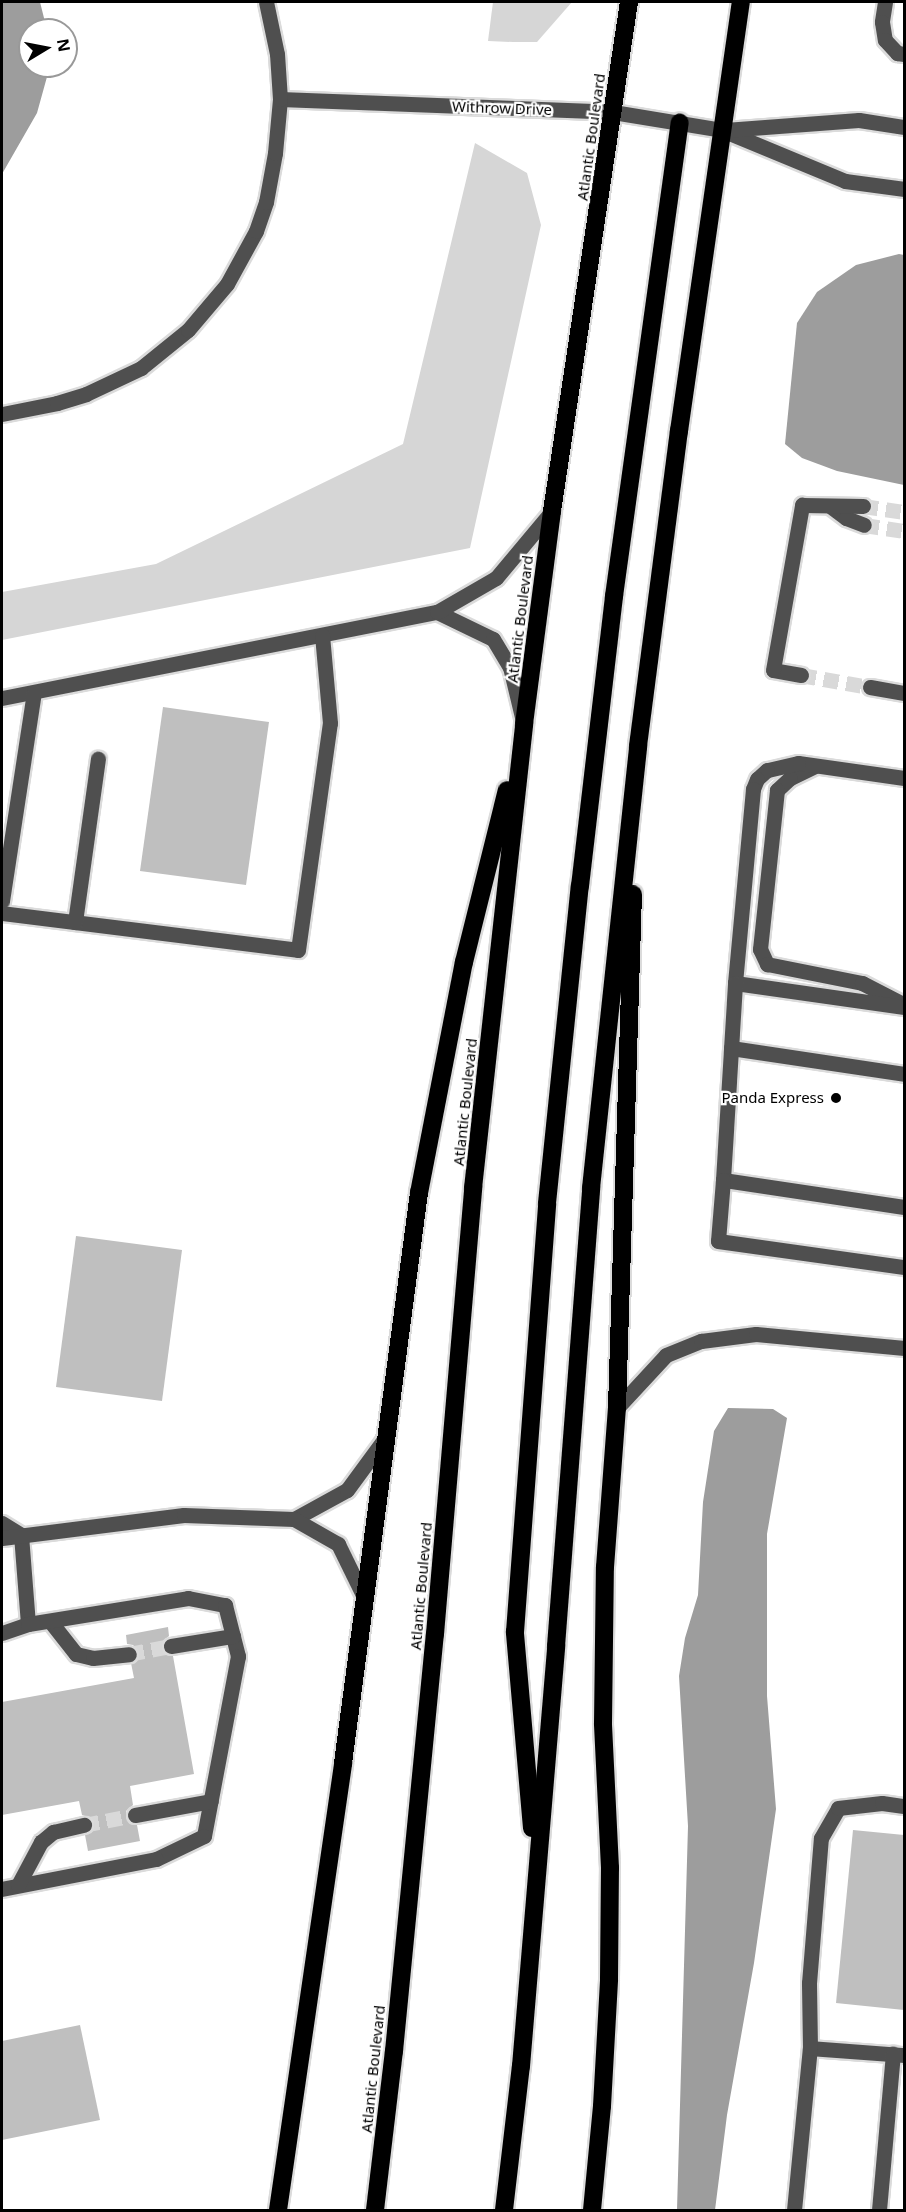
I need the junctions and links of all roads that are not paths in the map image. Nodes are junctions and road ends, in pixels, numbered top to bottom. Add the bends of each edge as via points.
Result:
1 (266, 2) edge
2 (629, 2) edge
3 (741, 2) edge
4 (885, 2) edge
5 (904, 54) edge
6 (280, 99) junction
7 (613, 112) junction
8 (680, 123) junction
9 (904, 127) edge
10 (722, 130) junction
11 (904, 189) edge
12 (2, 414) edge
13 (830, 506) junction
14 (863, 506) tunnel mouth
15 (552, 511) junction
16 (864, 525) tunnel mouth
17 (437, 612) junction
18 (322, 635) junction
19 (801, 675) tunnel mouth
20 (870, 687) tunnel mouth
21 (34, 692) junction
22 (904, 693) edge
23 (2, 698) edge
24 (524, 724) junction
25 (638, 746) junction
26 (98, 759) dead end
27 (815, 766) junction
28 (904, 778) edge
29 (2, 901) edge
30 (2, 913) edge
31 (75, 922) junction
32 (735, 983) junction
33 (904, 1006) edge
34 (731, 1048) junction
35 (904, 1074) edge
36 (723, 1180) junction
37 (904, 1206) edge
38 (904, 1267) edge
39 (904, 1348) edge
40 (617, 1408) junction
41 (386, 1437) junction
42 (294, 1519) junction
43 (2, 1523) edge
44 (21, 1535) junction
45 (2, 1538) edge
46 (365, 1599) junction
47 (50, 1621) junction
48 (27, 1624) junction
49 (2, 1633) edge
50 (233, 1636) junction
51 (171, 1646) tunnel mouth
52 (129, 1654) tunnel mouth
53 (211, 1801) junction
54 (904, 1806) edge
55 (135, 1815) tunnel mouth
56 (84, 1824) tunnel mouth
57 (537, 1878) junction
58 (18, 1885) junction
59 (2, 1888) edge
60 (810, 2048) junction
61 (899, 2054) edge
62 (278, 2211) edge
63 (375, 2211) edge
64 (504, 2211) edge
65 (592, 2211) edge
66 (794, 2211) edge
67 (879, 2211) edge

1 - 6 street via 277,54
2 - 7 highway, Atlantic Boulevard
3 - 10 highway
4 - 5 street via 885,40
6 - 7 street, Withrow Drive
6 - 12 street via 266,202 243,258 209,309 166,351 114,382 57,403
7 - 8 street, Withrow Drive
7 - 15 highway, Atlantic Boulevard
8 - 10 street, Withrow Drive
8 - 57 highway via 614,596 547,1203 515,1632
9 - 10 street via 859,120
10 - 11 street via 846,181
10 - 25 highway
13 - 14 street
13 - 16 street
13 - 19 street via 802,505 773,670
15 - 17 street via 495,578
15 - 24 highway, Atlantic Boulevard
17 - 18 street
17 - 24 street via 493,639 510,667
18 - 21 street
18 - 31 street via 330,723 298,950
20 - 22 street
21 - 23 street
21 - 29 street
24 - 41 highway via 464,962 419,1193
24 - 63 highway, Atlantic Boulevard via 474,1188 433,1658
25 - 40 highway
25 - 57 highway via 591,1188
26 - 31 street
27 - 28 street
27 - 32 street via 798,764 767,770 757,778
27 - 33 street via 790,778 777,790 760,950 767,964 862,983
30 - 31 street
32 - 33 street
32 - 34 street
34 - 35 street
34 - 36 street
36 - 37 street
36 - 38 street via 718,1241
39 - 40 street via 768,1335 701,1341 666,1355
40 - 65 highway via 605,1567 603,1690 610,1868 609,1979
41 - 42 street via 347,1490
41 - 46 highway
42 - 44 street via 184,1515
42 - 46 street via 338,1544
43 - 44 street
44 - 45 street
44 - 48 street
46 - 62 highway
47 - 48 street
47 - 50 street via 188,1598 225,1605
47 - 52 street via 76,1654 93,1658
48 - 49 street
50 - 51 street
50 - 53 street via 238,1656
53 - 55 street
53 - 58 street via 204,1836 156,1859
54 - 60 street via 882,1803 838,1808 821,1838 809,1983
56 - 58 street via 53,1832 41,1842
57 - 64 highway
58 - 59 street
60 - 61 street
60 - 66 street
61 - 67 street

